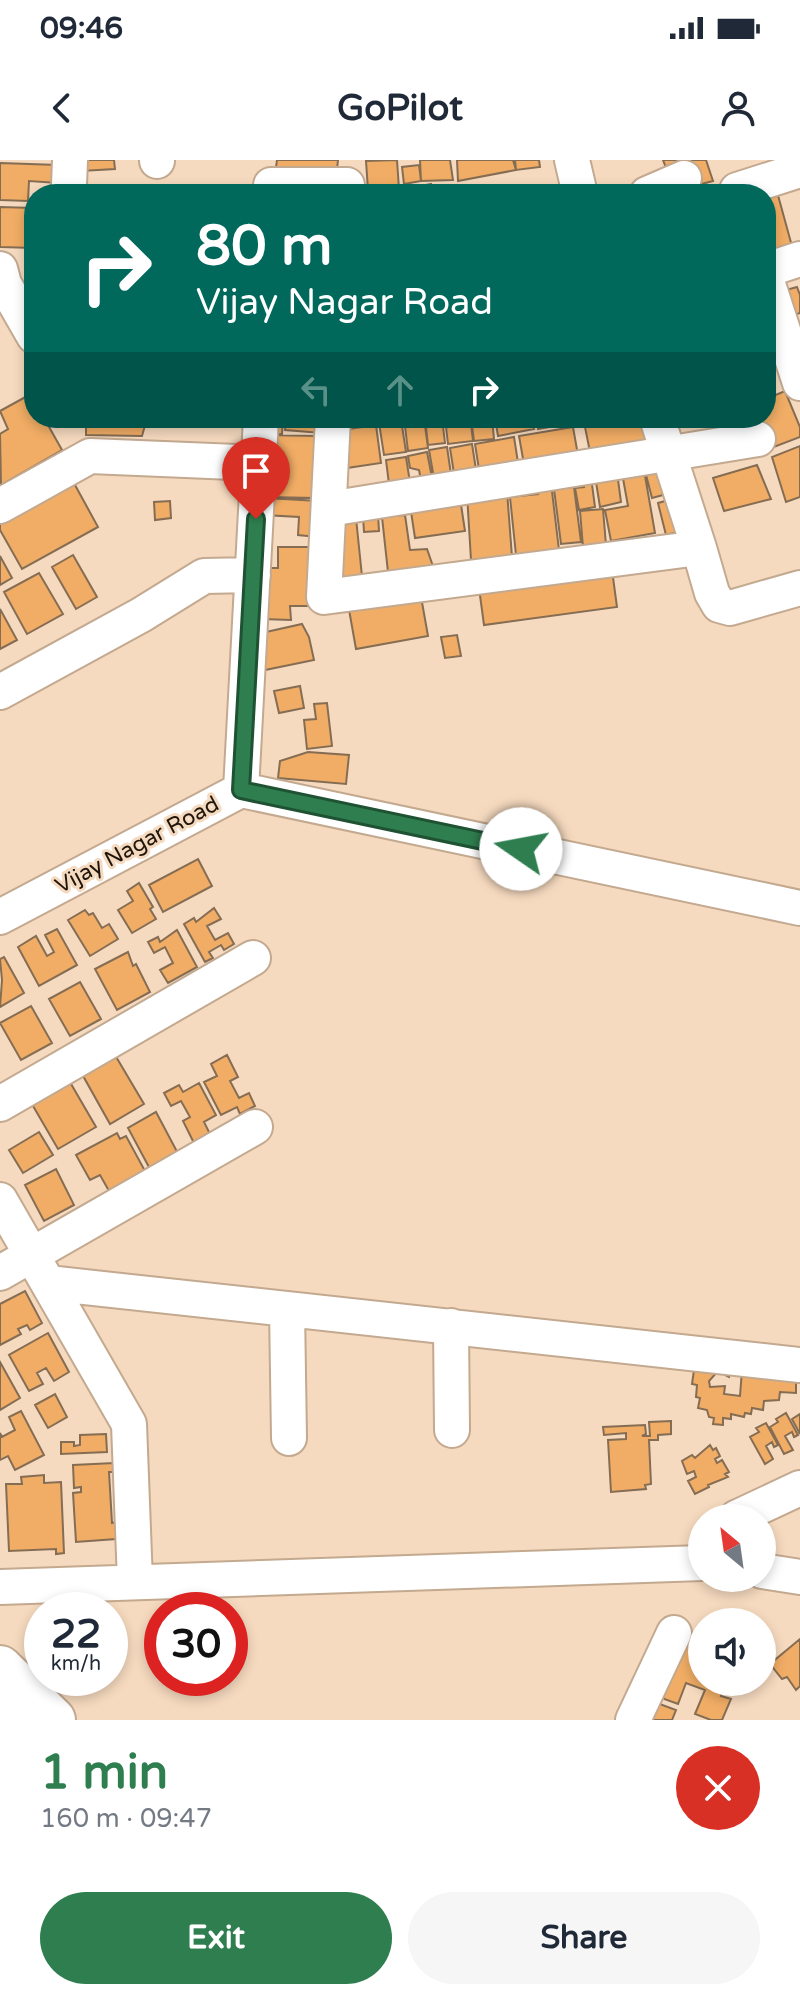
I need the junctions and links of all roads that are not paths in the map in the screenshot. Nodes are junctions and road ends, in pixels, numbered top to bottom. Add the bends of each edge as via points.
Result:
1 (572, 160) edge
2 (800, 170) edge
3 (684, 178) dead end
4 (272, 180) edge
5 (347, 180) edge
6 (735, 181) edge
7 (578, 184) edge
8 (670, 184) edge
9 (800, 259) edge
10 (776, 267) edge
11 (0, 269) edge
12 (776, 309) edge
13 (24, 319) edge
14 (800, 383) edge
15 (261, 428) edge
16 (342, 428) edge
17 (661, 428) edge
18 (758, 439) dead end
19 (670, 455) junction
20 (259, 463) junction
21 (0, 506) edge
22 (329, 509) junction
23 (699, 548) junction
24 (253, 575) junction
25 (800, 588) edge
26 (0, 692) edge
27 (241, 790) junction
28 (800, 908) edge
29 (0, 917) edge
30 (253, 958) dead end
31 (0, 1104) edge
32 (255, 1127) dead end
33 (0, 1200) edge
34 (40, 1269) junction
35 (0, 1273) edge
36 (287, 1309) junction
37 (451, 1326) junction
38 (800, 1365) edge
39 (452, 1430) dead end
40 (289, 1438) dead end
41 (800, 1488) edge
42 (766, 1504) edge
43 (688, 1563) edge
44 (776, 1573) edge
45 (800, 1577) edge
46 (135, 1582) junction
47 (0, 1587) edge
48 (674, 1633) dead end
49 (0, 1668) edge
50 (53, 1720) edge
51 (633, 1720) edge

1 - 7 street
2 - 6 street
3 - 8 street
4 - 5 street
9 - 10 street
11 - 13 street
12 - 14 street
15 - 20 street, Vijay Nagar Road
16 - 22 street
17 - 19 street
18 - 19 street
19 - 22 street
19 - 23 street
20 - 21 street via 90,456
20 - 24 street, Vijay Nagar Road
22 - 23 street via 324,597
23 - 25 street via 719,605 730,608
24 - 26 street via 204,576
24 - 27 street, Vijay Nagar Road
27 - 28 street
27 - 29 street, Vijay Nagar Road
30 - 31 street
32 - 34 street
33 - 34 street
34 - 35 street
34 - 36 street
34 - 46 street via 129,1424
36 - 37 street
36 - 40 street
37 - 38 street
37 - 39 street
41 - 42 street
43 - 46 street
44 - 45 street
46 - 47 street
48 - 51 street
49 - 50 main road

